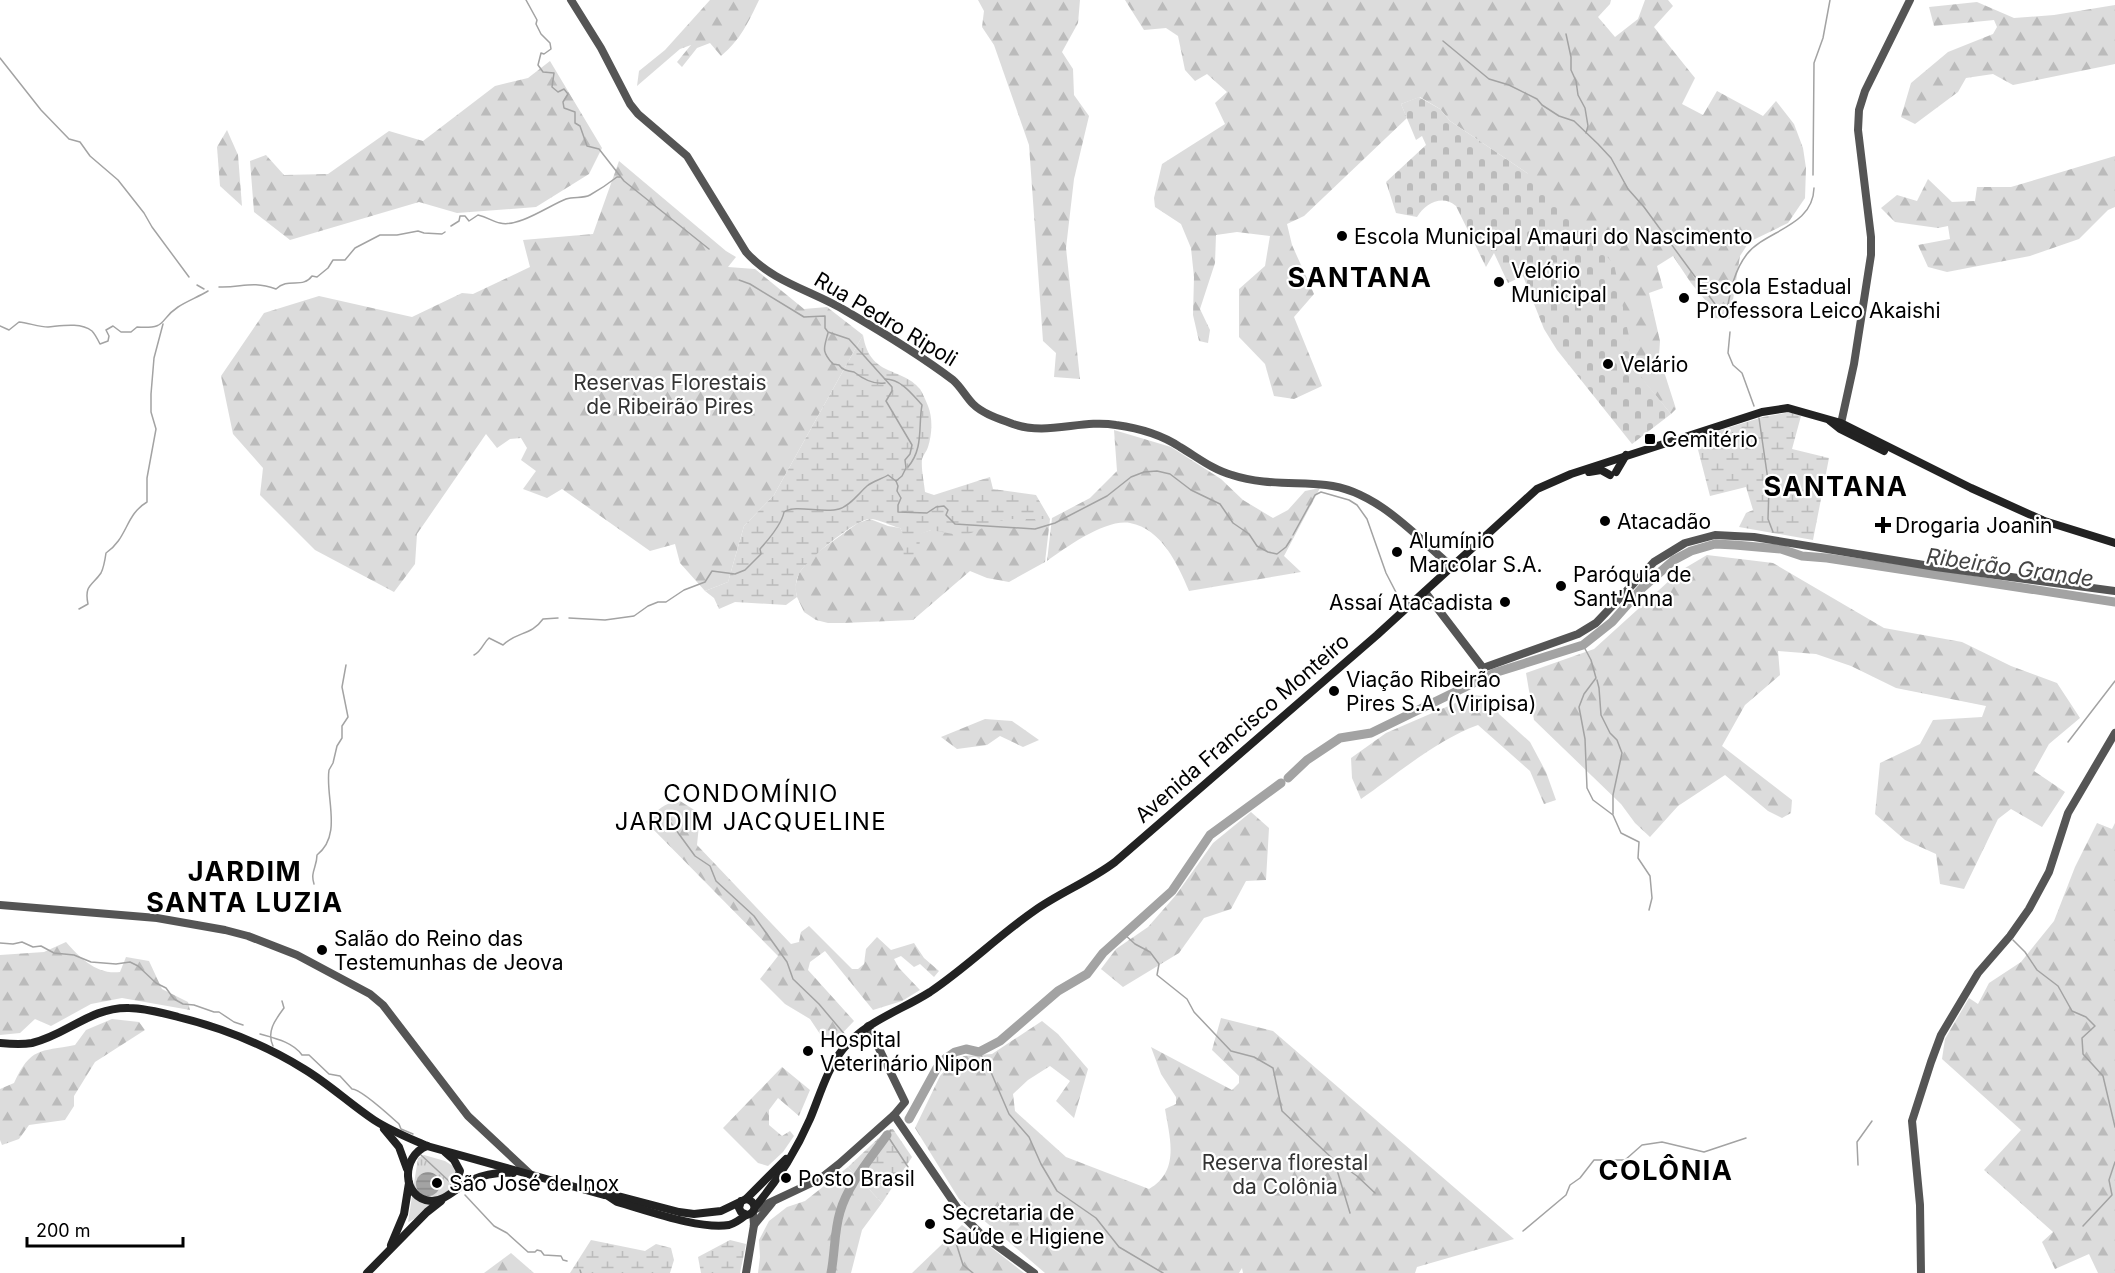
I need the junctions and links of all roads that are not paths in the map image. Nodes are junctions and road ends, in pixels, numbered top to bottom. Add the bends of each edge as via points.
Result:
1 (571, 0) edge
2 (1910, 0) edge
3 (1840, 426) junction
4 (1626, 455) junction
5 (1571, 474) junction
6 (2115, 543) edge
7 (1452, 567) junction
8 (2115, 591) edge
9 (1425, 592) junction
10 (2115, 733) edge
11 (0, 905) edge
12 (868, 1026) junction
13 (0, 1043) edge
14 (894, 1115) junction
15 (375, 1120) junction
16 (427, 1146) junction
17 (445, 1151) junction
18 (508, 1153) junction
19 (793, 1153) junction
20 (502, 1166) junction
21 (407, 1169) junction
22 (528, 1174) junction
23 (410, 1183) junction
24 (453, 1190) junction
25 (607, 1196) junction
26 (444, 1198) junction
27 (744, 1200) junction
28 (775, 1200) junction
29 (751, 1212) junction
30 (754, 1226) junction
31 (751, 1240) junction
32 (386, 1256) junction
33 (367, 1273) edge
34 (746, 1273) edge
35 (1034, 1273) edge
36 (1922, 1273) edge

1 - 7 street, Rua Pedro Ripoli via 602,48 630,104 687,156 757,264 846,310 902,346 951,379 983,411 1016,425 1038,429 1093,423 1119,425 1168,441 1231,475 1327,485 1355,492 1387,512
2 - 3 street via 1859,110 1871,255
3 - 4 main road, Avenida Francisco Monteiro via 1799,410 1775,409
3 - 6 main road, Avenida Francisco Monteiro via 2024,517
4 - 5 main road, Avenida Francisco Monteiro
4 - 5 main road via 1613,474
5 - 7 main road, Avenida Francisco Monteiro via 1537,489
7 - 9 main road, Avenida Francisco Monteiro
8 - 9 street via 1754,537 1715,535 1685,543 1654,562 1596,623 1578,634 1483,668
9 - 12 main road, Avenida Francisco Monteiro via 1112,865 1032,905 941,984
10 - 36 street via 2068,813 2049,872 2029,909 1978,973 1941,1035 1931,1062 1912,1121
11 - 18 street via 199,925 248,936 297,955 383,1005 458,1104
12 - 14 street via 905,1102
12 - 19 main road, Avenida Francisco Monteiro via 834,1062
13 - 15 main road via 29,1044 43,1040 103,1011 149,1011 218,1028 262,1047 306,1070
14 - 28 street via 820,1179
14 - 35 street via 963,1216
15 - 16 main road
15 - 21 main road via 394,1140
16 - 17 main road
16 - 21 main road via 416,1152
17 - 20 main road
17 - 24 main road via 458,1166 459,1176
18 - 20 street
18 - 22 street
19 - 27 main road
19 - 29 main road, Avenida Francisco Monteiro
20 - 22 main road
21 - 23 main road
22 - 24 main road via 483,1176
22 - 25 main road
23 - 26 main road via 425,1199
23 - 32 main road via 400,1226
24 - 26 main road
25 - 27 main road via 694,1214 721,1211
25 - 29 main road via 696,1222 733,1224
26 - 32 main road
27 - 29 main road via 753,1202
27 - 29 main road via 741,1212
28 - 29 street
28 - 30 street
29 - 30 street
29 - 31 street
30 - 31 street
31 - 34 street
32 - 33 main road

